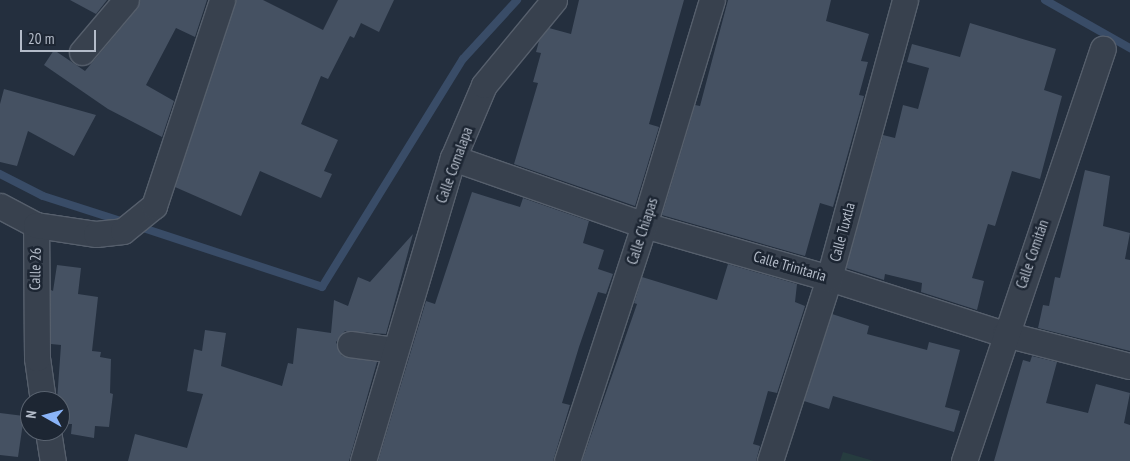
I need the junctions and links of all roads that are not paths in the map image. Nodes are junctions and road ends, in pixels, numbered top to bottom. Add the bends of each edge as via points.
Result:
1 (126, 0) edge
2 (222, 0) edge
3 (554, 0) edge
4 (712, 0) edge
5 (905, 0) edge
6 (1103, 49) dead end
7 (82, 52) dead end
8 (453, 158) junction
9 (0, 206) edge
10 (36, 225) junction
11 (644, 225) junction
12 (829, 278) junction
13 (1005, 334) junction
14 (350, 344) dead end
15 (394, 350) junction
16 (1130, 366) edge
17 (42, 391) edge
18 (50, 441) edge
19 (53, 461) edge
20 (363, 461) edge
21 (567, 461) edge
22 (770, 461) edge
23 (964, 461) edge

1 - 7 street
2 - 10 street, Calle 26 via 154,206 124,232 96,234
3 - 8 street, Calle Comalapa via 484,85
4 - 11 street, Calle Chiapas
5 - 12 street, Calle Tuxtla
6 - 13 street, Calle Comitán
8 - 11 street, Calle Trinitaria
8 - 15 street, Calle Comalapa
9 - 10 street
10 - 17 street, Calle 26 via 35,315
11 - 12 street, Calle Trinitaria
11 - 21 street, Calle Chiapas
12 - 13 street, Calle Trinitaria
12 - 22 street, Calle Tuxtla
13 - 16 street, Calle Trinitaria
13 - 23 street, Calle Comitán
14 - 15 street
15 - 20 street, Calle Comalapa
18 - 19 street

